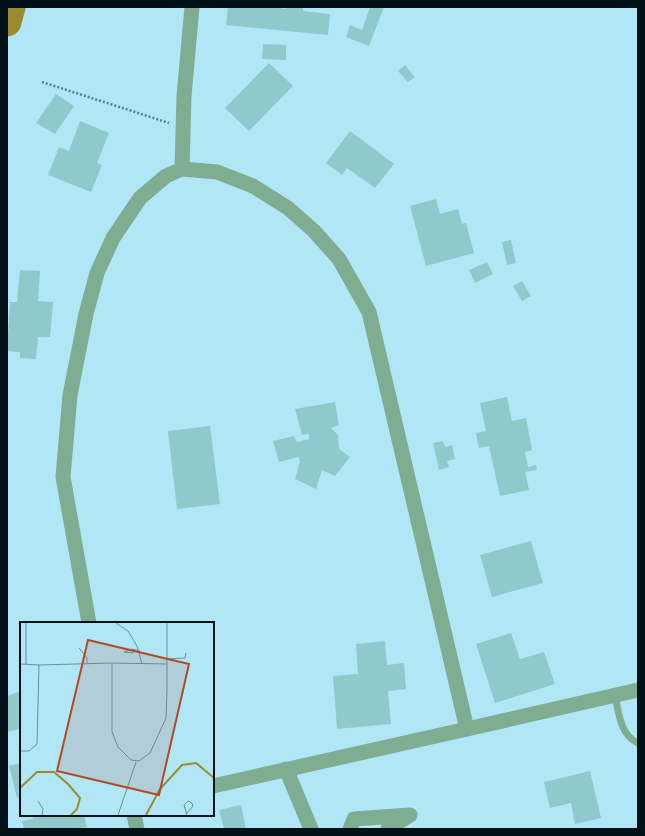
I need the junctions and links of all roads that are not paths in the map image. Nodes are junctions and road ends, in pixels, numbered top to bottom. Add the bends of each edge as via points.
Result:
1 (192, 7) edge
2 (182, 169) junction
3 (89, 622) edge
4 (638, 690) edge
5 (615, 696) junction
6 (467, 729) junction
7 (638, 743) edge
8 (286, 769) junction
9 (214, 786) edge
10 (134, 816) edge
11 (137, 829) edge
12 (311, 829) edge
13 (350, 829) edge
14 (388, 829) edge

1 - 2 street via 184,96
2 - 3 street via 166,176 140,198 113,238 97,273 86,314 70,395 63,477
2 - 6 street via 217,172 253,186 288,208 339,258 368,312
4 - 5 street
5 - 6 street
5 - 7 lane via 623,729
6 - 8 street
8 - 9 street
8 - 12 street
10 - 11 street
13 - 14 street via 354,819 410,815

